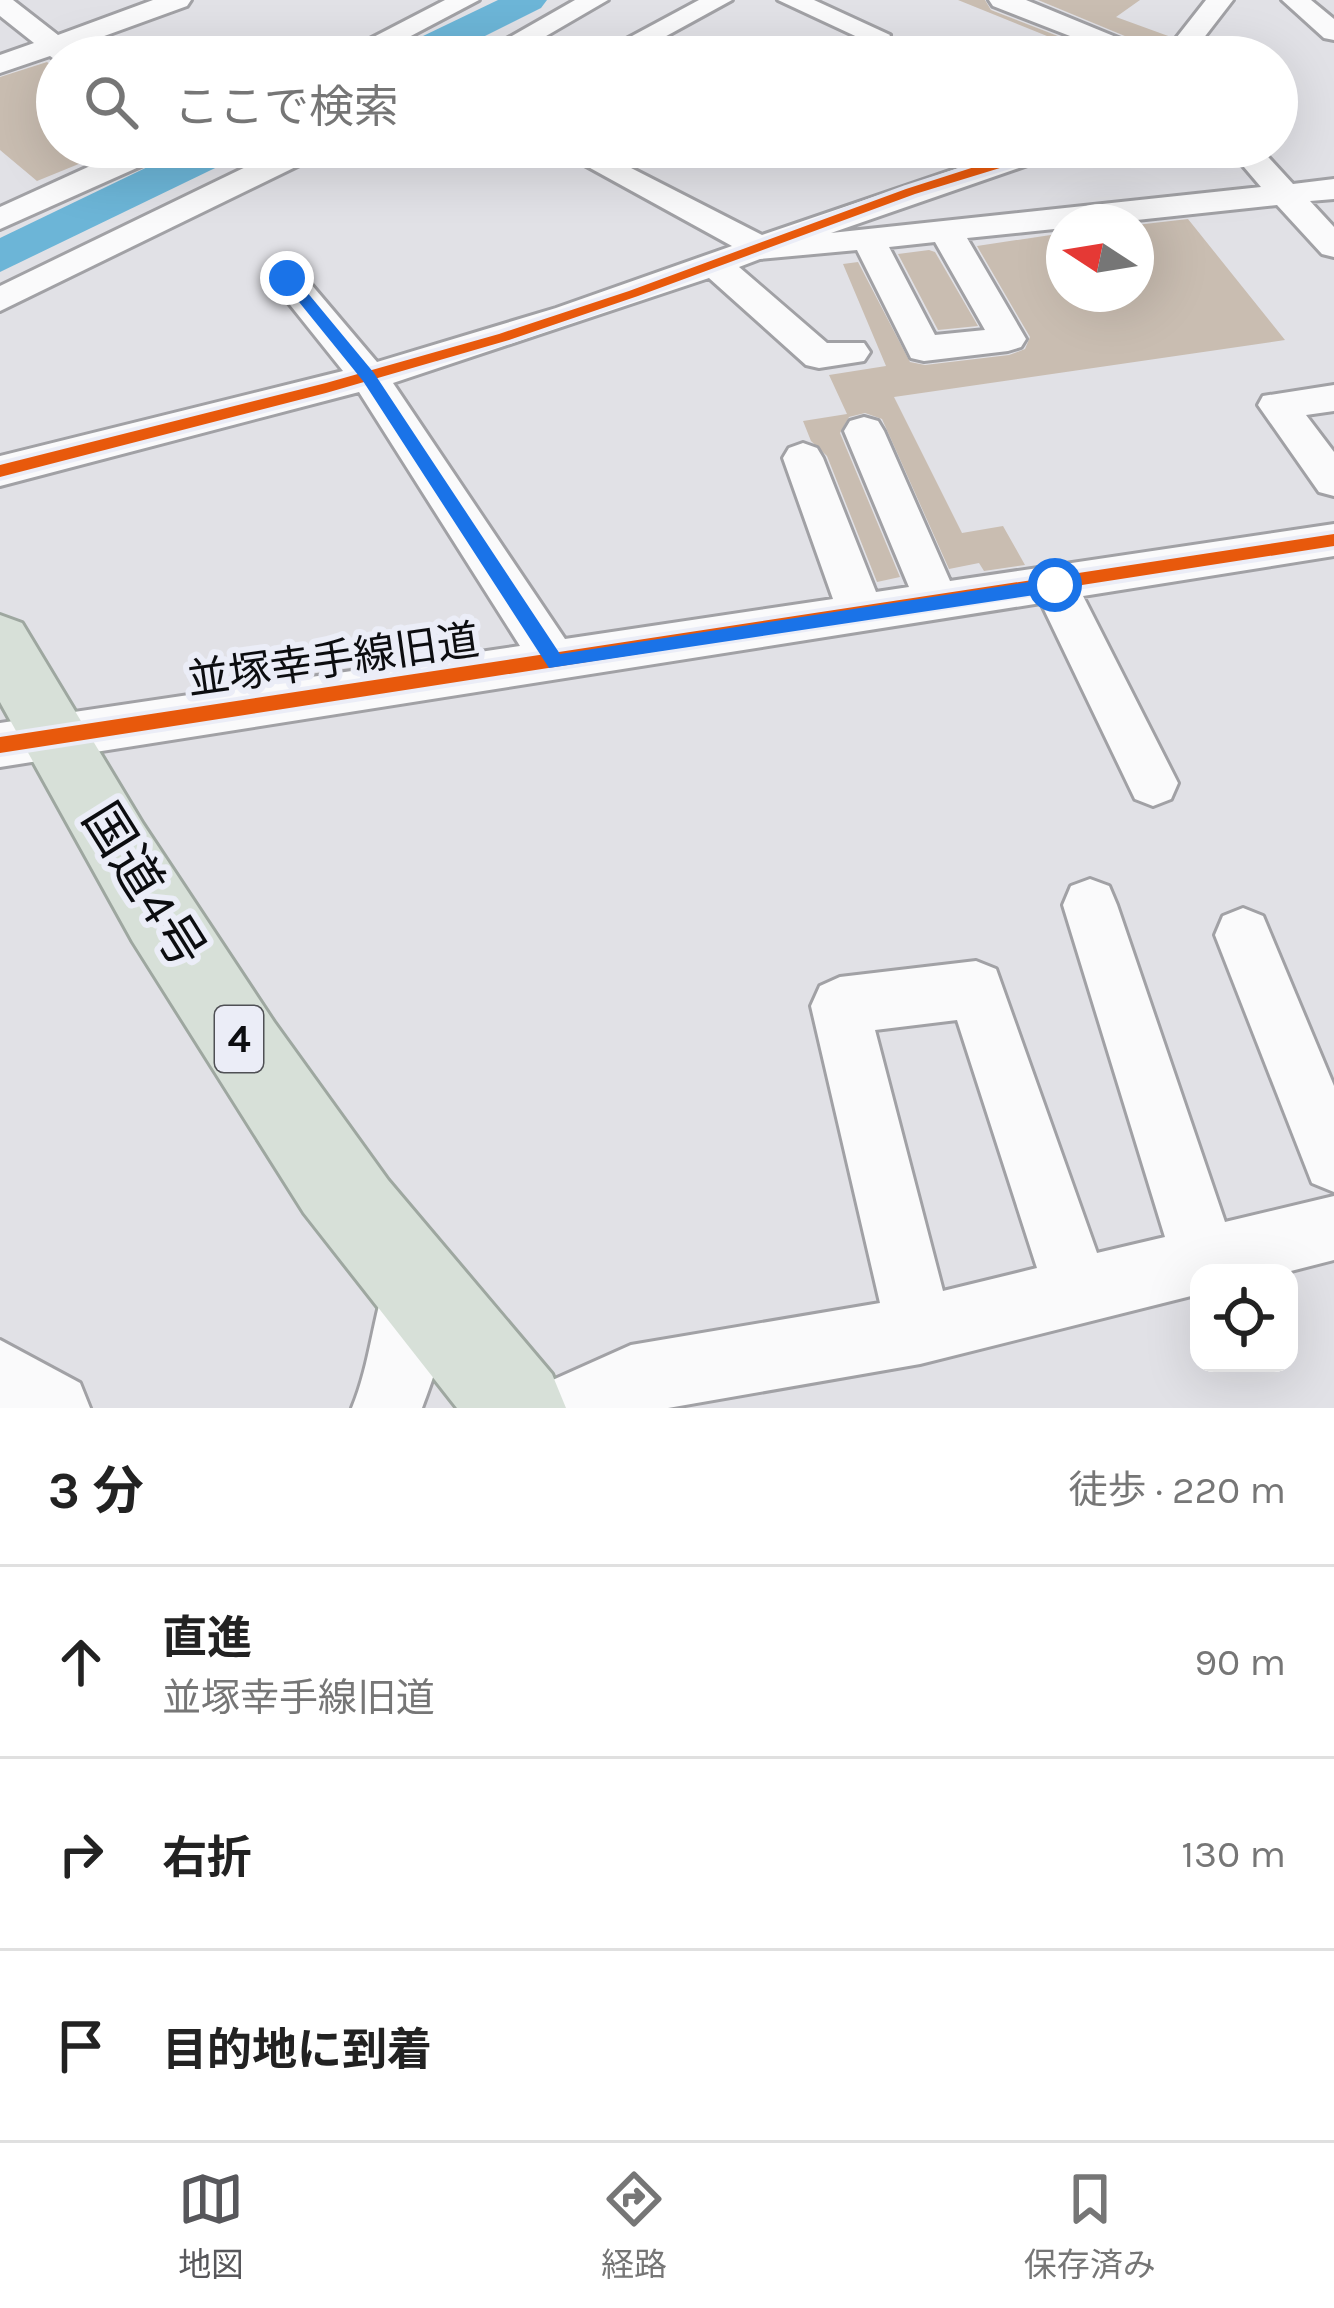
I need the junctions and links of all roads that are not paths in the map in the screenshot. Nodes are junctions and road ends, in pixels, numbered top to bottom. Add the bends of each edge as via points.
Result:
1 (178, 0) edge
2 (466, 0) edge
3 (595, 0) edge
4 (719, 0) edge
5 (790, 0) edge
6 (1002, 0) edge
7 (1220, 0) edge
8 (1295, 0) edge
9 (0, 3) edge
10 (1334, 32) edge
11 (876, 35) dead end
12 (43, 36) edge
13 (96, 36) edge
14 (392, 36) edge
15 (528, 36) edge
16 (652, 36) edge
17 (1095, 36) edge
18 (1192, 36) edge
19 (36, 57) edge
20 (0, 65) edge
21 (112, 168) edge
22 (269, 168) edge
23 (607, 168) edge
24 (984, 168) edge
25 (1262, 168) edge
26 (1334, 189) edge
27 (1286, 194) junction
28 (0, 220) edge
29 (946, 231) junction
30 (868, 239) junction
31 (1334, 247) edge
32 (764, 250) junction
33 (716, 266) junction
34 (287, 278) dead end
35 (0, 301) edge
36 (851, 352) dead end
37 (369, 377) junction
38 (1334, 398) edge
39 (864, 431) dead end
40 (803, 458) dead end
41 (0, 471) edge
42 (1334, 481) edge
43 (1329, 549) edge
44 (1055, 585) junction
45 (937, 602) junction
46 (862, 615) junction
47 (0, 641) edge
48 (556, 663) junction
49 (27, 741) edge
50 (1153, 783) dead end
51 (1090, 904) dead end
52 (1244, 934) dead end
53 (1334, 1161) edge
54 (1334, 1228) edge
55 (1205, 1260) junction
56 (416, 1285) junction
57 (1077, 1291) junction
58 (920, 1330) junction
59 (0, 1373) edge
60 (55, 1408) edge
61 (387, 1408) edge
62 (518, 1408) edge
63 (571, 1408) edge

1 - 13 street
2 - 14 street
3 - 15 street
4 - 16 street
5 - 11 street
6 - 17 street
7 - 18 street
8 - 10 street
9 - 12 street
19 - 20 street
21 - 28 street
22 - 35 street
23 - 32 street
24 - 32 street
25 - 27 street
26 - 27 street
27 - 29 street
27 - 31 street
29 - 30 street
29 - 30 street via 1008,339 924,349
30 - 32 street
32 - 33 street
33 - 36 street via 819,356
33 - 37 street
34 - 37 street
37 - 41 street
37 - 48 street
38 - 42 street via 1277,405
39 - 45 street
40 - 46 street
43 - 44 street, 並塚幸手線旧道
44 - 45 street, 並塚幸手線旧道
44 - 50 street
45 - 46 street, 並塚幸手線旧道
46 - 48 street, 並塚幸手線旧道
47 - 49 highway, 国道4号 / 4
48 - 49 street, 並塚幸手線旧道
49 - 56 highway, 国道4号 / 4
51 - 55 street
52 - 53 street
54 - 55 street
55 - 57 street
56 - 61 street via 404,1369
56 - 62 highway, 国道4号 / 4
57 - 58 street
57 - 58 street via 976,989 840,1006
58 - 63 street via 631,1380
59 - 60 street

